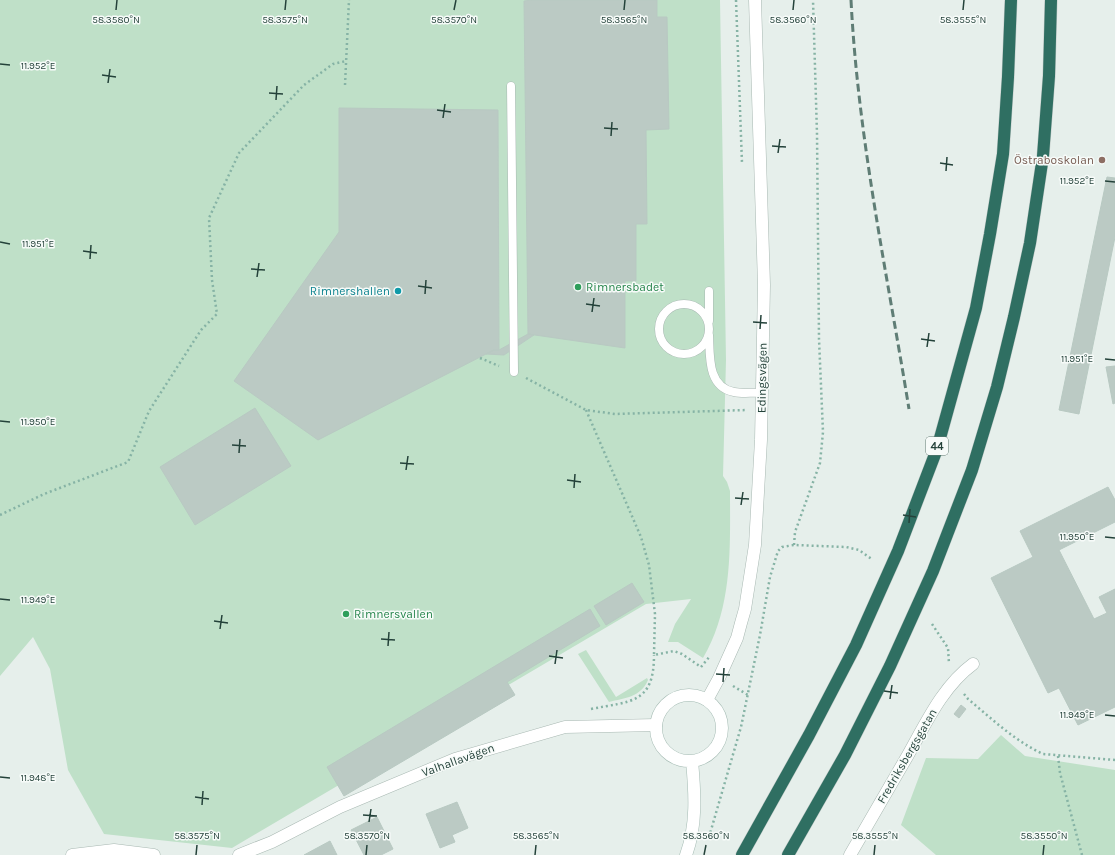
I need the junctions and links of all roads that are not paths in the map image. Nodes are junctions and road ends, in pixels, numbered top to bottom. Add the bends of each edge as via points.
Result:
1 (754, 0) edge
2 (1011, 0) edge
3 (1051, 0) edge
4 (511, 86) dead end
5 (709, 291) dead end
6 (709, 328) junction
7 (514, 372) road end
8 (762, 393) junction
9 (973, 664) dead end
10 (707, 700) junction
11 (656, 725) junction
12 (692, 761) junction
13 (272, 842) junction
14 (72, 855) edge
15 (154, 855) edge
16 (239, 855) edge
17 (268, 855) edge
18 (686, 855) edge
19 (742, 855) edge
20 (788, 855) edge
21 (850, 855) edge

1 - 8 street, Edingsvägen via 764,285
2 - 19 highway, 44 via 1003,154 990,234 976,308 936,449 898,551 856,645
3 - 20 highway via 1043,156 1030,243 997,387 972,470 933,571 890,666 845,755
4 - 7 lane
5 - 6 lane
6 - 6 lane via 708,320 696,306 679,304 664,313 658,330 665,346 680,354 689,354 704,344
6 - 8 lane via 710,362 712,373 718,383 730,391
8 - 10 street, Edingsvägen via 755,545 745,609 737,638
9 - 21 street, Fredriksbergsgatan via 953,682 933,712
10 - 11 street via 692,694 677,696 662,708
10 - 12 street via 716,708 721,718 722,736 713,751 704,758
11 - 12 street via 659,742 666,752 680,760
11 - 13 street, Valhallavägen via 566,727 455,759 340,807
12 - 18 street via 695,813
13 - 16 street, Valhallavägen
13 - 17 street
14 - 15 street via 114,850

